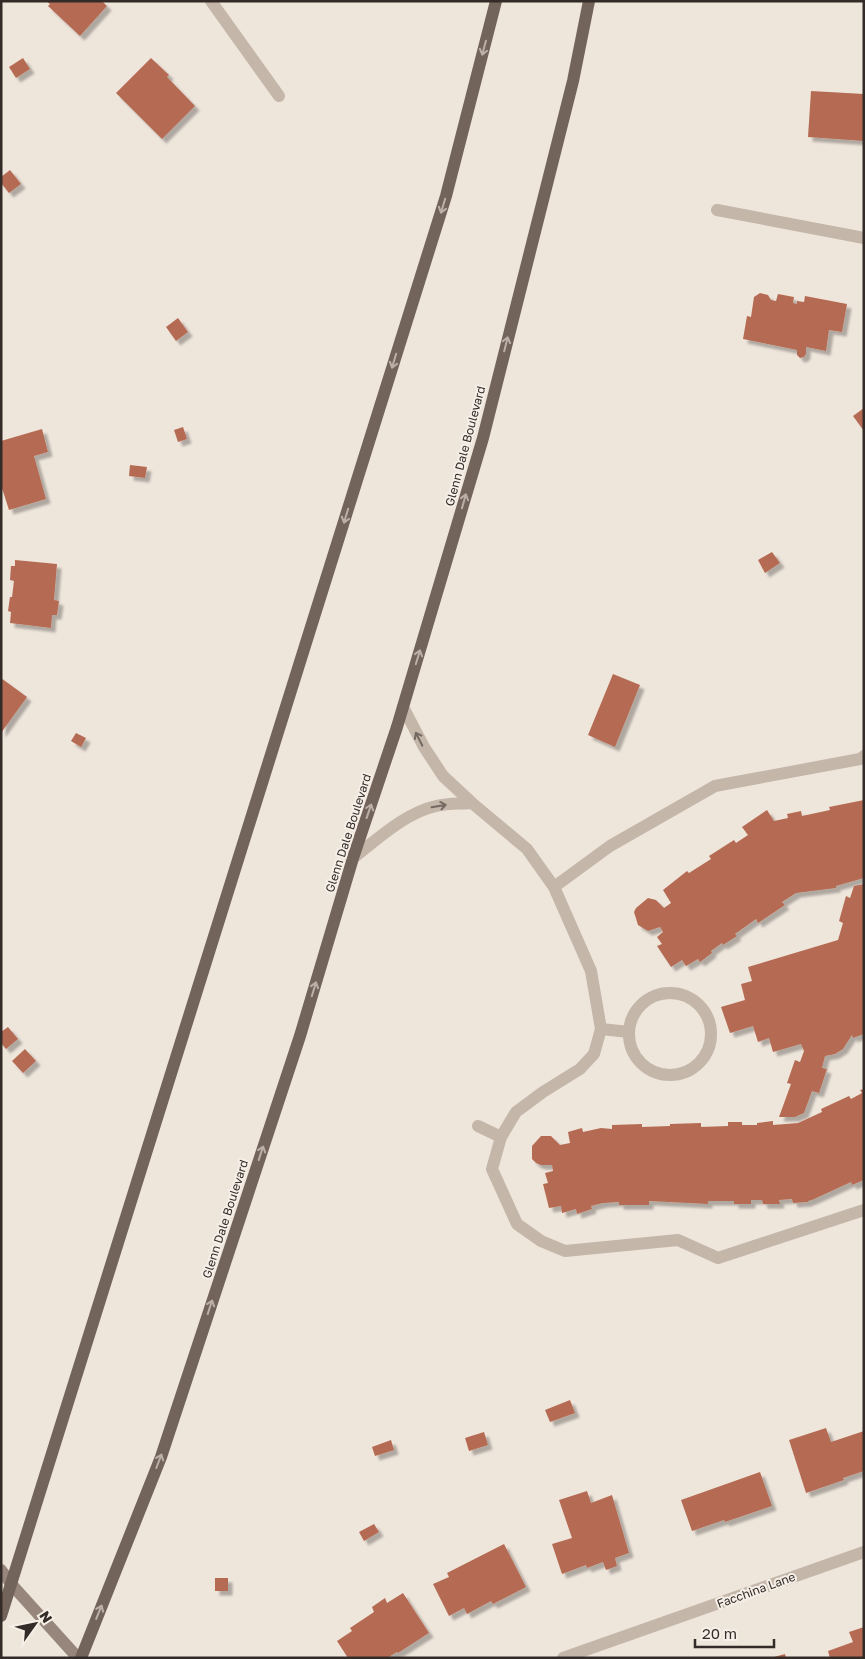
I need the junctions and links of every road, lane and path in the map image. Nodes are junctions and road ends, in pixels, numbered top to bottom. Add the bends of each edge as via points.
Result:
1 (211, 1) edge
2 (496, 1) edge
3 (589, 1) edge
4 (280, 96) dead end
5 (717, 210) dead end
6 (864, 238) edge
7 (403, 707) junction
8 (864, 756) edge
9 (472, 804) junction
10 (353, 858) junction
11 (554, 887) junction
12 (601, 1029) junction
13 (629, 1032) junction
14 (478, 1126) dead end
15 (501, 1137) junction
16 (864, 1210) edge
17 (864, 1552) edge
18 (1, 1570) edge
19 (12, 1585) junction
20 (1, 1616) edge
21 (80, 1658) edge
22 (563, 1658) edge

1 - 4 street
2 -> 19 main road via 446,196
7 -> 3 main road, Glenn Dale Boulevard via 483,438 573,81
5 - 6 street
9 -> 7 street via 443,776
10 -> 7 main road, Glenn Dale Boulevard
8 - 11 street via 715,786 610,846
10 -> 9 street via 414,814 437,806
9 - 11 street via 527,849
21 -> 10 main road, Glenn Dale Boulevard via 161,1457 300,1036
11 - 12 street via 591,971
12 - 13 street
12 - 15 street via 594,1054 580,1069 516,1112
13 - 13 street via 630,1046 646,1068 672,1075 692,1069 706,1055 712,1028 699,1004 675,992 648,998 631,1019
14 - 15 street
15 - 16 street via 492,1169 517,1224 541,1241 565,1250 678,1240 718,1258
17 - 22 street, Facchina Lane
18 - 19 street
19 - 20 main road
19 - 21 street

